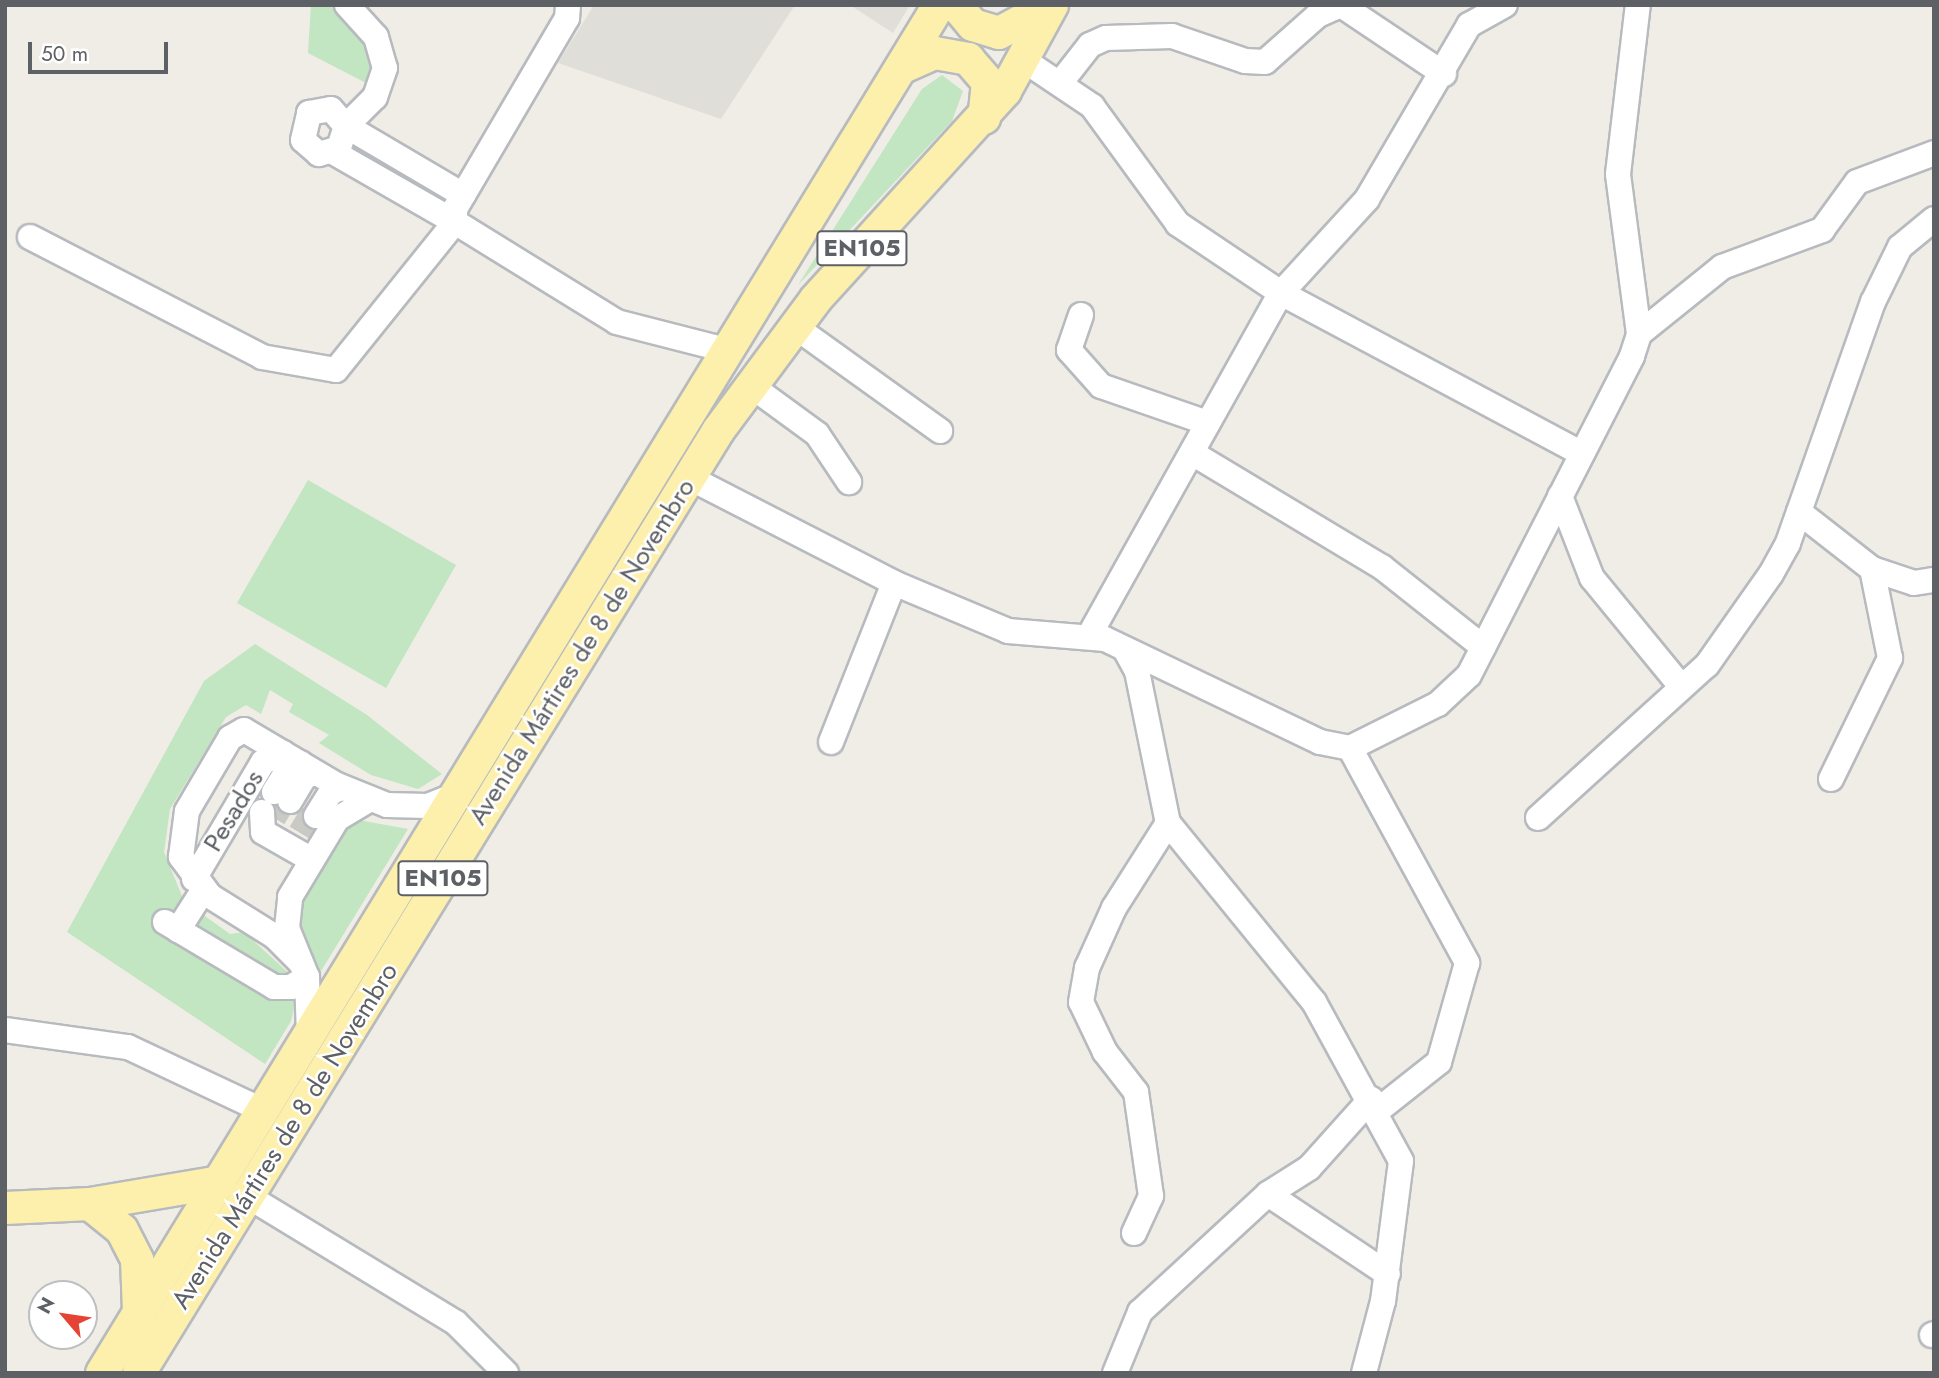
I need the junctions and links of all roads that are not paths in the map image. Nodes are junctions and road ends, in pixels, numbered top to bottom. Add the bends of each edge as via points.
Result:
1 (347, 5) edge
2 (568, 5) edge
3 (939, 5) edge
4 (956, 5) edge
5 (1051, 5) edge
6 (1341, 5) edge
7 (1505, 5) edge
8 (1638, 5) edge
9 (1025, 61) junction
10 (901, 68) junction
11 (1444, 74) junction
12 (1061, 82) junction
13 (984, 118) junction
14 (346, 126) junction
15 (333, 152) junction
16 (1934, 153) edge
17 (463, 195) junction
18 (1934, 219) edge
19 (455, 222) junction
20 (30, 237) dead end
21 (1281, 293) junction
22 (1081, 315) dead end
23 (794, 326) junction
24 (1639, 334) junction
25 (730, 352) junction
26 (750, 386) junction
27 (1208, 423) junction
28 (940, 431) dead end
29 (1192, 453) junction
30 (1582, 454) junction
31 (690, 478) junction
32 (849, 482) dead end
33 (1560, 496) junction
34 (1799, 512) junction
35 (1872, 569) junction
36 (1934, 580) edge
37 (894, 583) junction
38 (1089, 636) junction
39 (1483, 647) junction
40 (1127, 653) junction
41 (1679, 684) junction
42 (831, 742) dead end
43 (1350, 748) junction
44 (307, 767) junction
45 (1830, 779) dead end
46 (455, 795) junction
47 (369, 800) junction
48 (1538, 818) dead end
49 (287, 823) junction
50 (1168, 823) junction
51 (191, 871) junction
52 (201, 957) dead end
53 (232, 963) junction
54 (304, 970) junction
55 (5, 1030) edge
56 (308, 1039) junction
57 (1374, 1105) junction
58 (264, 1111) junction
59 (220, 1182) junction
60 (1268, 1194) junction
61 (249, 1197) junction
62 (90, 1203) junction
63 (5, 1208) edge
64 (1134, 1233) dead end
65 (1388, 1274) junction
66 (139, 1312) junction
67 (102, 1373) edge
68 (139, 1373) edge
69 (506, 1373) edge
70 (1115, 1373) edge
71 (1364, 1373) edge

1 - 14 street via 376,37 385,68 375,97
2 - 17 street via 567,18
3 - 10 main road, Avenida Mártires de 8 de Novembro / EN105
4 - 5 main road via 973,24 999,33
5 - 9 main road, Avenida Mártires de 8 de Novembro / EN105
6 - 11 street
6 - 12 street via 1318,15 1265,62 1172,36 1106,38 1090,45
7 - 11 street via 1469,25
8 - 24 street via 1618,174
9 - 12 street
9 - 13 main road, Avenida Mártires de 8 de Novembro / EN105
10 - 13 main road via 935,53 968,59 988,82
10 - 25 main road, Avenida Mártires de 8 de Novembro / EN105
11 - 21 street via 1367,199
12 - 21 street via 1092,106 1178,223
13 - 23 main road, Avenida Mártires de 8 de Novembro / EN105
14 - 15 street via 344,142
14 - 15 street via 338,113 324,108 304,119 307,147
14 - 17 street
15 - 19 street
16 - 24 street via 1857,182 1841,195 1822,230 1722,267
17 - 19 street
18 - 34 street via 1900,247 1872,302
19 - 20 street via 336,370 262,357
19 - 25 street via 617,322
21 - 27 street
21 - 30 street
22 - 27 street via 1069,351 1101,386
23 - 26 main road, Avenida Mártires de 8 de Novembro / EN105
23 - 28 street
24 - 30 street
25 - 46 main road, Avenida Mártires de 8 de Novembro / EN105
26 - 31 main road, Avenida Mártires de 8 de Novembro / EN105
26 - 32 street via 817,434
27 - 29 street
29 - 38 street
29 - 39 street via 1382,567
30 - 33 street
31 - 37 street
31 - 61 main road, Avenida Mártires de 8 de Novembro / EN105
33 - 39 street
33 - 41 street via 1601,591
34 - 35 street
34 - 41 street via 1771,574 1707,665
35 - 36 street via 1914,583
35 - 45 street via 1890,658
37 - 38 street via 1008,631
37 - 42 street
38 - 40 street
39 - 43 street via 1453,694
40 - 43 street via 1320,741
40 - 50 street via 1137,671
41 - 48 street
43 - 57 street via 1467,963 1439,1062
44 - 47 street
44 - 49 street via 301,773
44 - 49 street via 331,792
44 - 51 street, Pesados via 240,748
46 - 47 street via 408,807
46 - 56 main road, Avenida Mártires de 8 de Novembro / EN105
47 - 49 street via 337,819
49 - 54 street via 287,910
50 - 57 street via 1314,1002
50 - 64 street via 1114,908 1087,968 1081,1002 1105,1052 1136,1092 1151,1196
51 - 53 street via 172,926
51 - 54 street, Pesados via 274,936
52 - 53 street
53 - 54 street via 274,987 290,987
54 - 56 street
55 - 58 street via 128,1047
56 - 58 main road, Avenida Mártires de 8 de Novembro / EN105
57 - 60 street via 1309,1168
57 - 65 street via 1401,1161
58 - 59 main road, Avenida Mártires de 8 de Novembro / EN105
59 - 62 main road
59 - 66 main road, Avenida Mártires de 8 de Novembro / EN105
60 - 65 street
60 - 70 street via 1140,1312
61 - 68 main road, Avenida Mártires de 8 de Novembro / EN105
61 - 69 street via 456,1324
62 - 63 main road
62 - 66 main road via 122,1230 137,1261
65 - 71 street
66 - 67 main road, Avenida Mártires de 8 de Novembro / EN105

